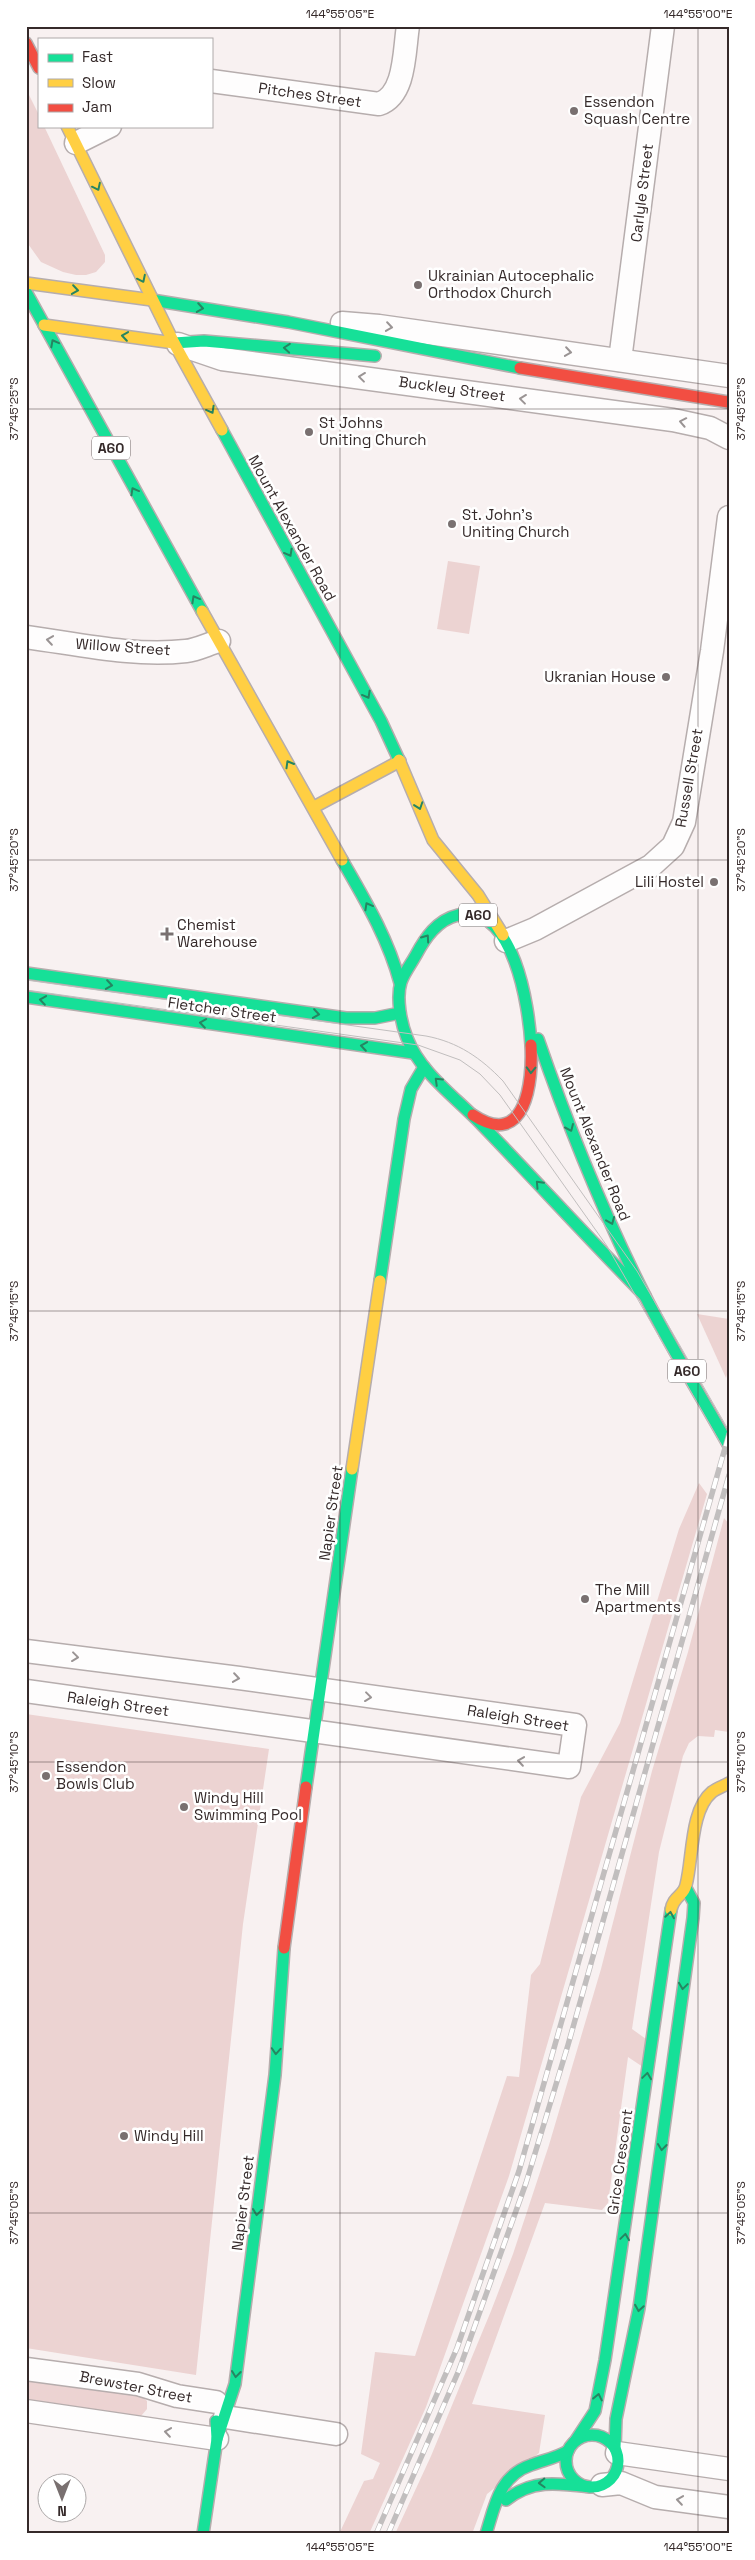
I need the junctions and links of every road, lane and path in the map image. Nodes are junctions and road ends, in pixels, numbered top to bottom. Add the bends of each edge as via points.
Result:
1 (408, 26) edge
2 (663, 26) edge
3 (26, 43) edge
4 (38, 66) edge
5 (212, 81) edge
6 (102, 128) edge
7 (72, 135) edge
8 (26, 283) edge
9 (26, 292) edge
10 (152, 300) junction
11 (26, 322) edge
12 (288, 322) junction
13 (44, 325) junction
14 (174, 343) junction
15 (383, 356) dead end
16 (411, 358) dead end
17 (620, 360) junction
18 (494, 364) junction
19 (729, 376) edge
20 (728, 402) edge
21 (729, 438) edge
22 (729, 517) edge
23 (26, 637) edge
24 (219, 641) junction
25 (400, 761) junction
26 (314, 808) junction
27 (504, 938) junction
28 (26, 973) edge
29 (400, 983) junction
30 (26, 997) edge
31 (526, 1000) junction
32 (400, 1013) junction
33 (412, 1053) junction
34 (424, 1067) junction
35 (473, 1115) junction
36 (645, 1296) junction
37 (729, 1446) edge
38 (26, 1651) edge
39 (319, 1690) junction
40 (26, 1692) edge
41 (314, 1732) junction
42 (729, 1783) edge
43 (686, 1888) junction
44 (282, 1968) junction
45 (652, 2040) junction
46 (265, 2042) dead end
47 (676, 2043) junction
48 (628, 2217) junction
49 (651, 2220) junction
50 (606, 2360) junction
51 (628, 2364) junction
52 (26, 2369) edge
53 (221, 2406) junction
54 (26, 2411) edge
55 (336, 2434) dead end
56 (217, 2439) junction
57 (576, 2440) junction
58 (568, 2451) junction
59 (616, 2451) junction
60 (729, 2469) edge
61 (596, 2486) junction
62 (729, 2507) edge
63 (493, 2514) junction
64 (203, 2534) edge
65 (486, 2534) edge

1 - 5 street, Pitches Street via 399,84 394,95 379,104
2 - 17 street, Carlyle Street
3 - 4 main road
6 - 7 street
7 -> 10 main road, Mount Alexander Road / A60
8 -> 10 main road, Buckley Street
9 - 13 main road, A60
10 -> 12 main road, Buckley Street
10 - 14 main road, Mount Alexander Road / A60
11 - 13 main road, Buckley Street
12 -> 17 street, Buckley Street via 379,326
12 - 18 main road, Buckley Street
14 -> 13 main road, Buckley Street
24 -> 13 main road, A60
15 -> 14 main road, Buckley Street via 204,341
21 -> 14 street, Buckley Street via 714,430 673,420 222,359
14 -> 25 main road, Mount Alexander Road / A60
16 - 18 main road, Buckley Street
17 - 19 street, Buckley Street
18 - 20 main road, Buckley Street
22 - 27 street, Russell Street via 709,670 684,822 679,835 668,851 651,866 534,929
24 -> 23 street, Willow Street via 187,651 156,652
26 -> 24 main road, A60
25 - 26 main road
25 -> 27 main road, Mount Alexander Road / A60 via 433,840 478,896
29 -> 26 main road, A60 via 383,933
29 -> 27 main road, A60 via 428,934 448,919 476,914 492,922
27 - 31 main road, A60
28 -> 32 main road, Fletcher Street via 346,1018 375,1018
29 - 32 main road, A60
33 -> 30 main road, Fletcher Street
31 -> 35 main road, A60 via 531,1058 526,1103 517,1118 505,1124 487,1124
31 -> 36 main road, Mount Alexander Road / A60 via 563,1112
32 - 33 main road, A60
33 - 34 main road, A60
35 -> 34 main road, A60
34 - 39 main road, Napier Street via 406,1105
36 -> 35 main road, Mount Alexander Road / A60
36 - 37 main road, Mount Alexander Road / A60
38 -> 39 street, Raleigh Street
39 - 41 main road, Napier Street
39 -> 41 street, Raleigh Street via 575,1725 569,1767
40 - 41 street, Raleigh Street
41 - 44 main road, Napier Street
42 - 43 main road, Grice Crescent via 708,1796 701,1806
45 -> 43 main road, Grice Crescent via 672,1901
43 -> 47 main road, Grice Crescent via 694,1902
44 - 46 main road, Napier Street
44 -> 53 main road, Napier Street via 275,2075 234,2350
45 - 47 main road
48 -> 45 main road, Grice Crescent
47 -> 49 main road, Grice Crescent
48 - 49 main road
50 -> 48 main road, Grice Crescent
49 -> 51 main road, Grice Crescent
50 - 51 main road
57 -> 50 main road, Grice Crescent via 595,2411
51 - 59 main road, Grice Crescent via 616,2419
52 - 53 street, Brewster Street via 138,2384
53 - 55 street, Brewster Street
53 - 56 main road, Napier Street
56 -> 54 street
56 - 64 main road, Napier Street
57 - 58 main road
57 - 59 main road via 598,2435 610,2441
58 - 61 main road via 568,2472 580,2484
58 - 63 main road via 522,2468 508,2478 497,2492
59 - 60 street
59 - 61 main road via 617,2470 611,2479
62 -> 61 street via 655,2497 621,2483
61 -> 63 main road via 529,2484 513,2493
63 - 65 main road

